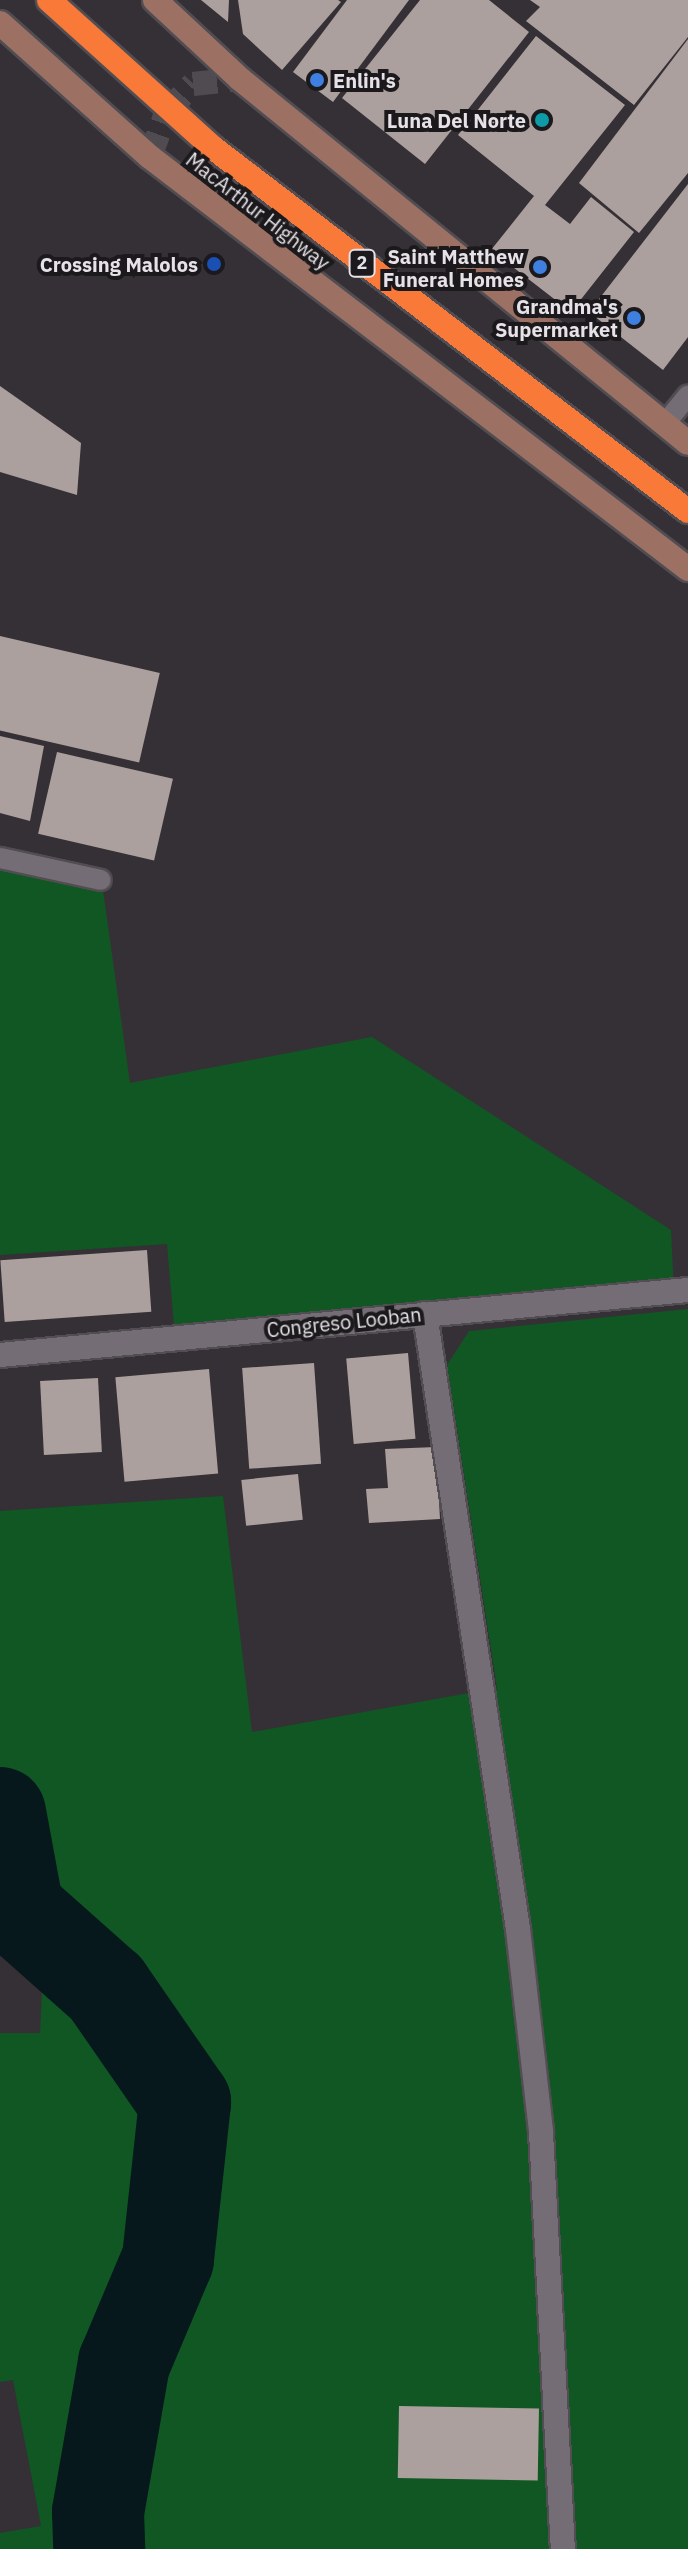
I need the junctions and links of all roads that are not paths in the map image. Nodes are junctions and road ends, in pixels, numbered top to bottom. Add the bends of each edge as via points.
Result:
1 (49, 0) edge
2 (155, 0) edge
3 (0, 23) edge
4 (688, 395) edge
5 (664, 425) junction
6 (688, 443) edge
7 (688, 511) edge
8 (688, 569) edge
9 (0, 858) edge
10 (101, 880) dead end
11 (688, 1290) edge
12 (425, 1314) junction
13 (0, 1355) edge
14 (563, 2549) edge

1 - 7 highway, MacArthur Highway / 2, bridge via 212,147
2 - 5 main road via 240,79
3 - 8 main road, MacArthur Highway via 150,157
4 - 5 lane
5 - 6 main road
9 - 10 lane
11 - 12 street, Congreso Looban
12 - 13 street, Congreso Looban
12 - 14 street via 538,2101

